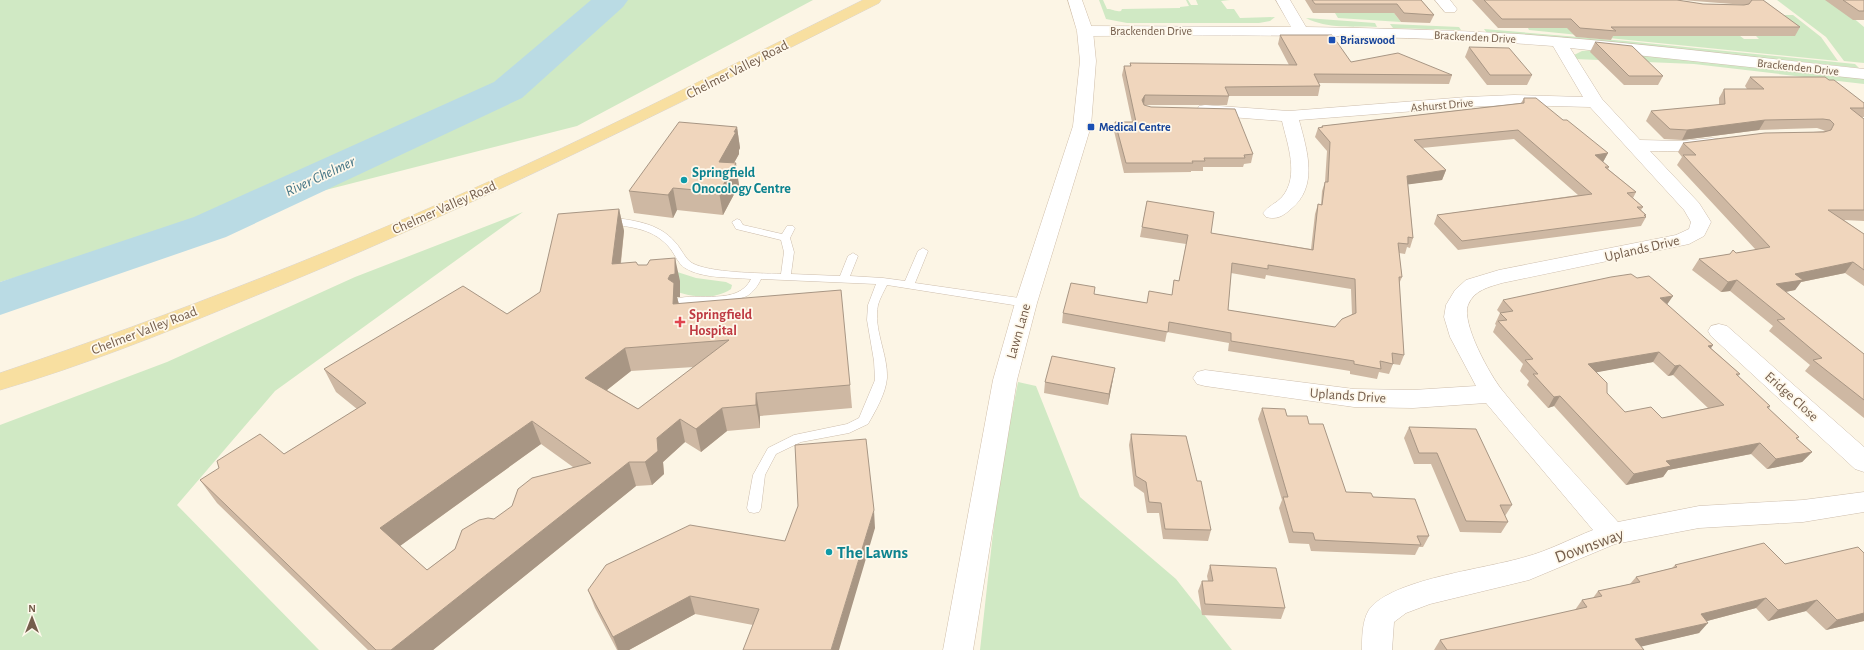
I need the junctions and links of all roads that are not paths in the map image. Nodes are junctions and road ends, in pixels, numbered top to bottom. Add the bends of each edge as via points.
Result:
1 (874, 0) edge
2 (1283, 0) edge
3 (1068, 1) edge
4 (1083, 24) junction
5 (1301, 31) junction
6 (1559, 43) junction
7 (1864, 74) edge
8 (1595, 102) junction
9 (1186, 110) edge
10 (1289, 116) junction
11 (1729, 139) edge
12 (1635, 145) junction
13 (1273, 213) dead end
14 (594, 221) edge
15 (738, 222) dead end
16 (790, 228) dead end
17 (785, 238) junction
18 (922, 252) dead end
19 (681, 256) junction
20 (853, 256) dead end
21 (668, 262) edge
22 (757, 276) junction
23 (785, 277) junction
24 (844, 279) junction
25 (883, 281) junction
26 (909, 284) junction
27 (679, 301) dead end
28 (1026, 303) junction
29 (1719, 331) dead end
30 (1205, 378) dead end
31 (0, 382) edge
32 (1492, 394) junction
33 (1864, 462) edge
34 (1864, 502) edge
35 (754, 508) dead end
36 (1612, 534) junction
37 (958, 650) edge
38 (1377, 650) edge

1 - 31 main road, Chelmer Valley Road via 526,172 404,226 208,306 75,357
2 - 5 street
3 - 4 street, Lawn Lane
4 - 5 street, Brackenden Drive
4 - 28 street, Lawn Lane via 1088,61 1082,126
5 - 6 street, Brackenden Drive via 1471,36
6 - 7 street, Brackenden Drive
6 - 8 street, Uplands Drive
8 - 10 street, Ashurst Drive via 1467,102
8 - 12 street, Uplands Drive
9 - 10 street, Ashurst Drive
10 - 13 street via 1301,165 1299,181 1292,198
11 - 12 street via 1706,144
12 - 32 street, Uplands Drive via 1692,207 1701,222 1697,232 1682,240 1499,277 1473,285 1457,305 1455,317 1461,337
14 - 19 lane via 638,224 658,233
15 - 17 lane via 739,226 749,230
16 - 17 lane
17 - 23 lane via 789,245 790,260
18 - 26 lane
19 - 21 lane
19 - 22 lane via 687,265 702,271
20 - 24 lane
22 - 23 lane
22 - 27 lane via 751,287 741,294 703,301
23 - 24 lane
24 - 25 lane
25 - 26 lane
25 - 35 lane via 873,305 872,320 881,380 864,420 849,428 798,438 772,451 759,475
26 - 28 lane
28 - 37 street, Lawn Lane via 1005,380
29 - 33 street, Eridge Close
30 - 32 street, Uplands Drive via 1354,398 1413,399
32 - 36 street, Uplands Drive
34 - 36 street, Downsway via 1803,511 1699,517
36 - 38 street, Downsway via 1528,568 1428,592 1396,604 1381,616

